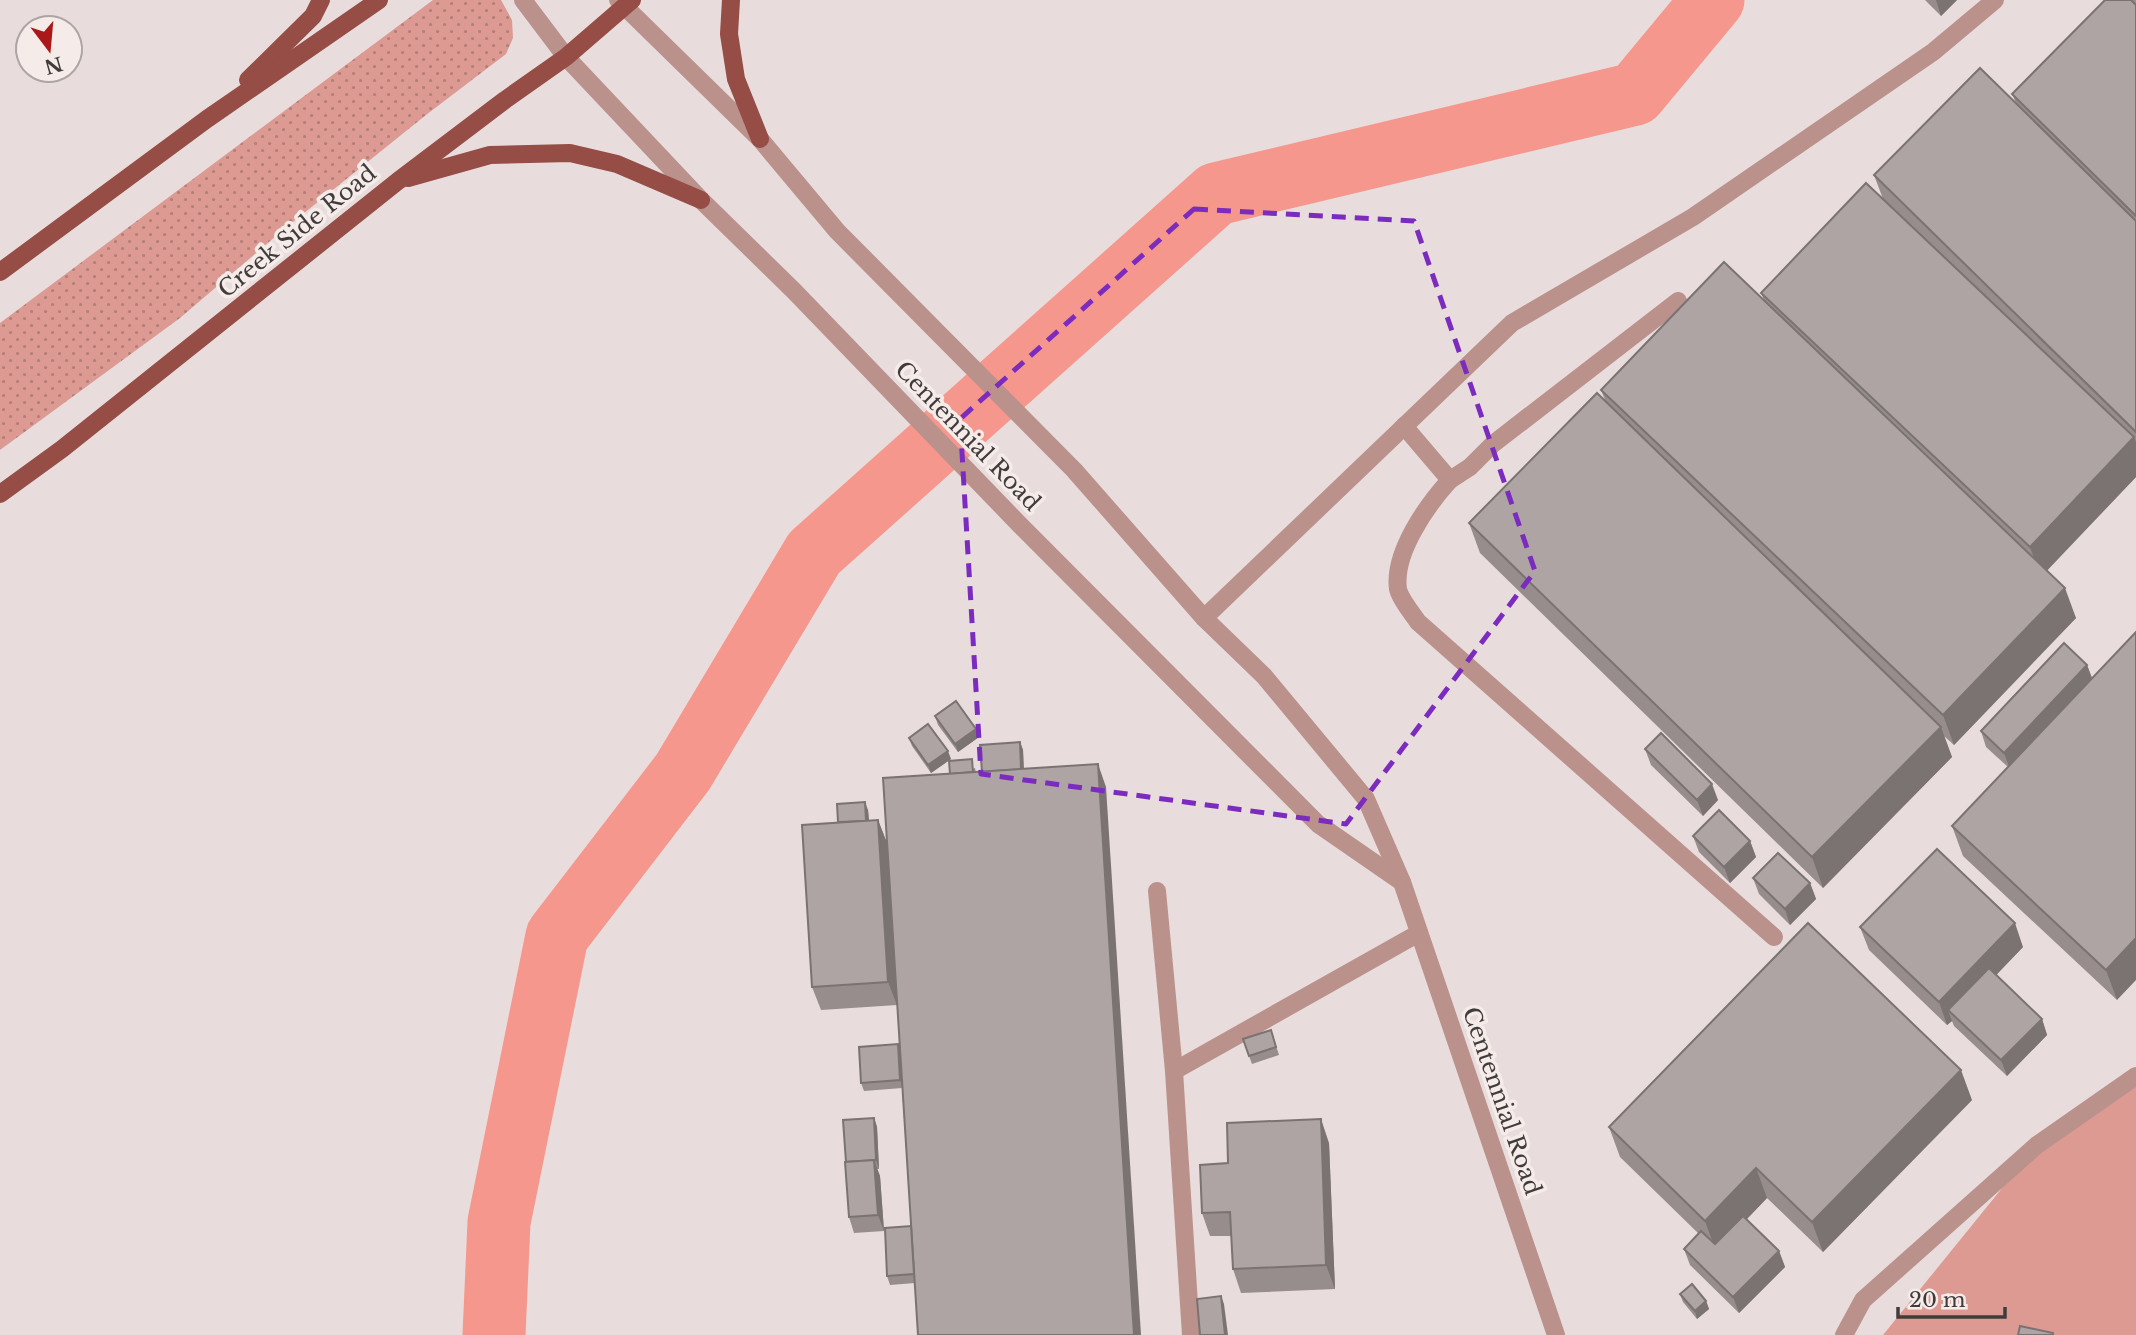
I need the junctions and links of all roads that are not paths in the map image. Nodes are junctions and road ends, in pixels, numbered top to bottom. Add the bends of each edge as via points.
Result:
1 (321, 0) edge
2 (379, 0) edge
3 (523, 0) edge
4 (732, 0) edge
5 (1995, 0) edge
6 (625, 2) edge
7 (566, 57) junction
8 (207, 119) junction
9 (760, 139) junction
10 (398, 181) junction
11 (701, 200) junction
12 (0, 272) edge
13 (1678, 301) dead end
14 (1405, 426) junction
15 (1450, 481) junction
16 (0, 494) edge
17 (1205, 618) junction
18 (1402, 882) junction
19 (1157, 891) dead end
20 (1419, 933) junction
21 (1774, 937) dead end
22 (1174, 1071) junction
23 (2136, 1076) edge
24 (1552, 1332) edge
25 (1191, 1335) edge
26 (1844, 1335) edge

1 - 8 main road via 313,16
2 - 8 main road
3 - 7 street, Centennial Road
4 - 9 main road via 729,34 736,79
5 - 14 street via 1933,52 1693,217 1511,323
6 - 7 main road, Creek Side Road
6 - 9 street, Centennial Road
7 - 10 main road, Creek Side Road
7 - 11 street, Centennial Road
8 - 12 main road
9 - 17 street, Centennial Road via 837,231 1074,470
10 - 11 main road via 490,155 570,153 617,164
10 - 16 main road, Creek Side Road
11 - 18 street, Centennial Road via 1318,824
13 - 15 street
14 - 15 street
14 - 17 street
15 - 21 street via 1430,502 1402,553 1398,589 1418,622
17 - 18 street, Centennial Road via 1264,676 1366,799
18 - 20 street, Centennial Road
19 - 22 street
20 - 22 street
20 - 24 street, Centennial Road
22 - 25 street
23 - 26 street via 2037,1145 1863,1300

